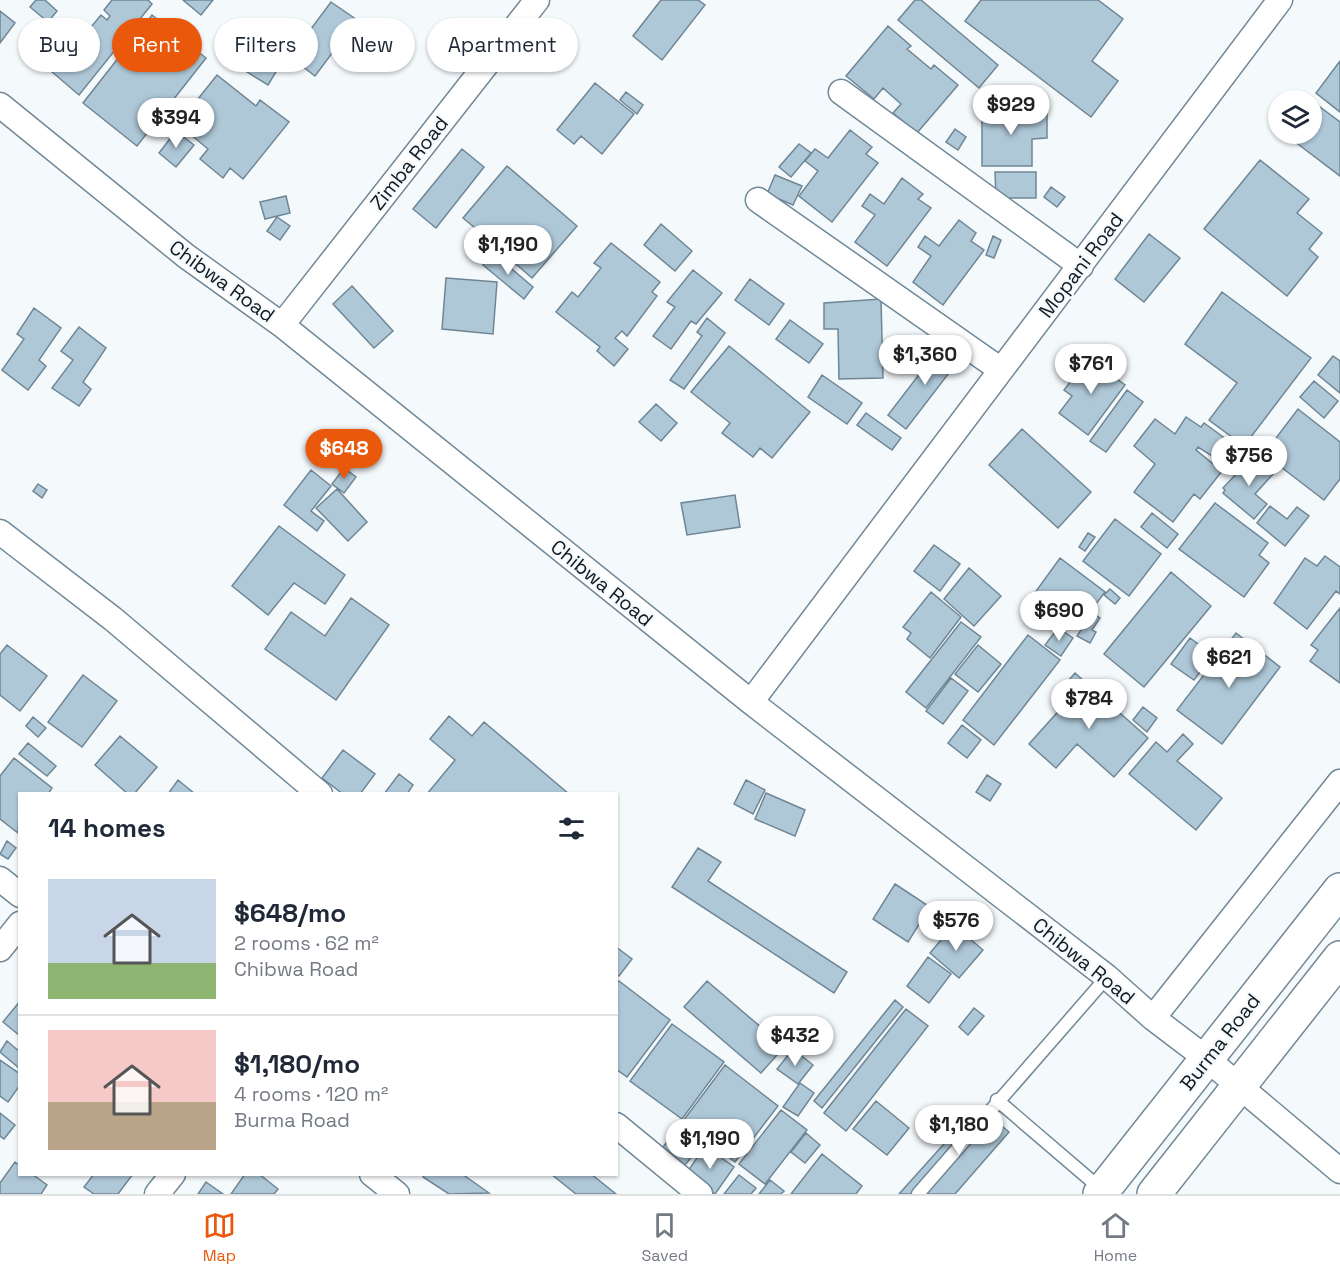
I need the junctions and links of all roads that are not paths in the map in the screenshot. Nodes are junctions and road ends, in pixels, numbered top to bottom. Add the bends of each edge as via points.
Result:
1 (537, 0) edge
2 (1280, 0) edge
3 (841, 92) dead end
4 (1, 107) edge
5 (758, 200) dead end
6 (1081, 266) junction
7 (282, 325) junction
8 (1001, 370) junction
9 (0, 532) edge
10 (751, 702) junction
11 (1340, 782) edge
12 (318, 792) edge
13 (0, 879) edge
14 (1340, 890) edge
15 (18, 893) edge
16 (18, 926) edge
17 (0, 949) edge
18 (1340, 958) edge
19 (1107, 977) junction
20 (1153, 1018) junction
21 (1207, 1059) junction
22 (1238, 1086) junction
23 (997, 1100) junction
24 (618, 1127) edge
25 (1340, 1171) edge
26 (170, 1176) edge
27 (374, 1176) edge
28 (1101, 1192) edge
29 (157, 1194) edge
30 (397, 1194) edge
31 (700, 1194) edge
32 (918, 1194) edge
33 (1154, 1194) edge

1 - 7 street, Zimba Road
2 - 6 street, Mopani Road
3 - 6 street
4 - 7 street, Chibwa Road via 186,256
5 - 8 street
6 - 8 street, Mopani Road
7 - 10 street, Chibwa Road
8 - 10 street, Mopani Road
9 - 12 street via 113,619
10 - 19 street, Chibwa Road
11 - 20 street
13 - 15 street
14 - 21 main road, Burma Road
16 - 17 street
18 - 22 main road
19 - 20 street, Chibwa Road
19 - 23 lane
20 - 21 street, Chibwa Road
21 - 22 street, Chibwa Road
21 - 28 main road, Burma Road
22 - 25 street, Chibwa Road
22 - 33 main road
23 - 28 lane
23 - 32 lane
24 - 31 street
26 - 29 street
27 - 30 street

